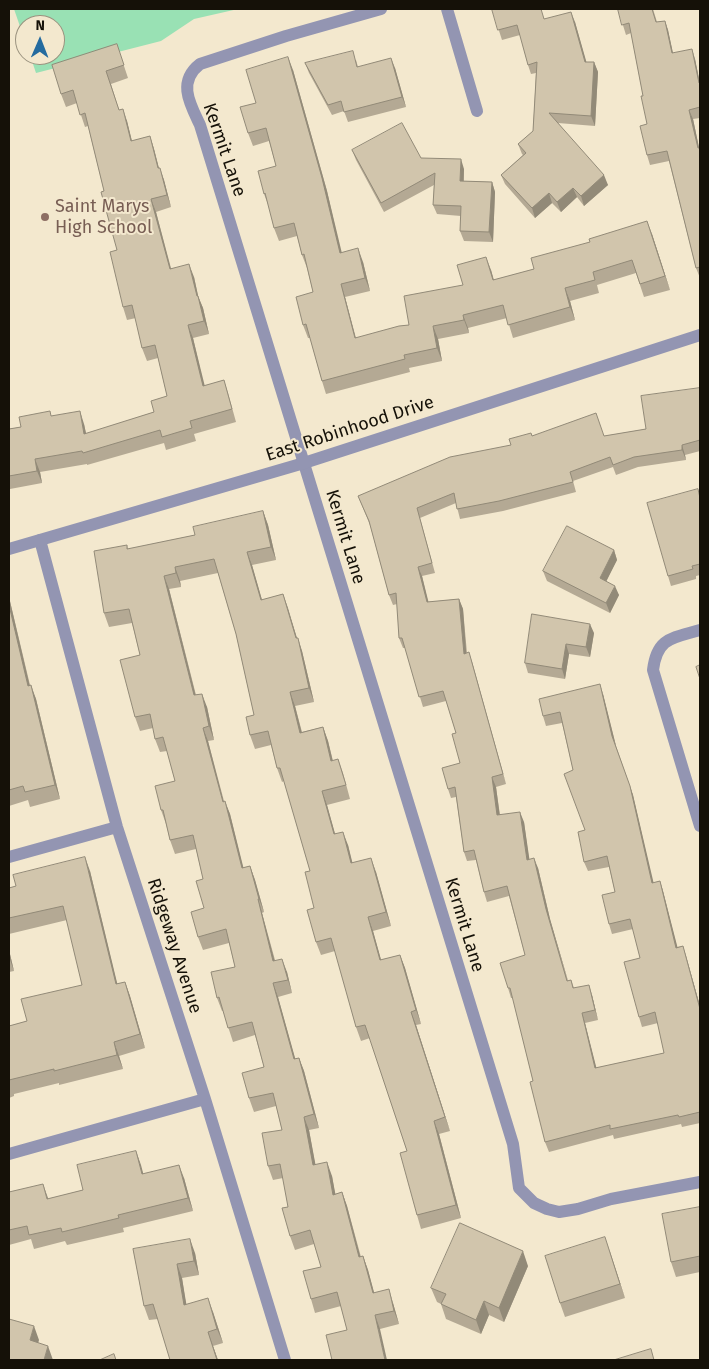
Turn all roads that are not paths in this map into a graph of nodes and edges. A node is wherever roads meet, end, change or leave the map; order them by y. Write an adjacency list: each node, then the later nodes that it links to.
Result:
1 (381, 9): 5 (street, Kermit Lane)
2 (447, 9): 3 (street)
3 (477, 111)
4 (700, 335): 5 (street, East Robinhood Drive)
5 (304, 463): 6 (street, East Robinhood Drive); 14 (street, Kermit Lane)
6 (40, 540): 7 (street, East Robinhood Drive); 10 (street, Ridgeway Avenue)
7 (9, 549)
8 (700, 630): 9 (street)
9 (700, 826)
10 (117, 827): 11 (street); 12 (street, Ridgeway Avenue)
11 (9, 857)
12 (205, 1099): 13 (street); 15 (street, Ridgeway Avenue)
13 (9, 1154)
14 (700, 1182)
15 (285, 1360)

